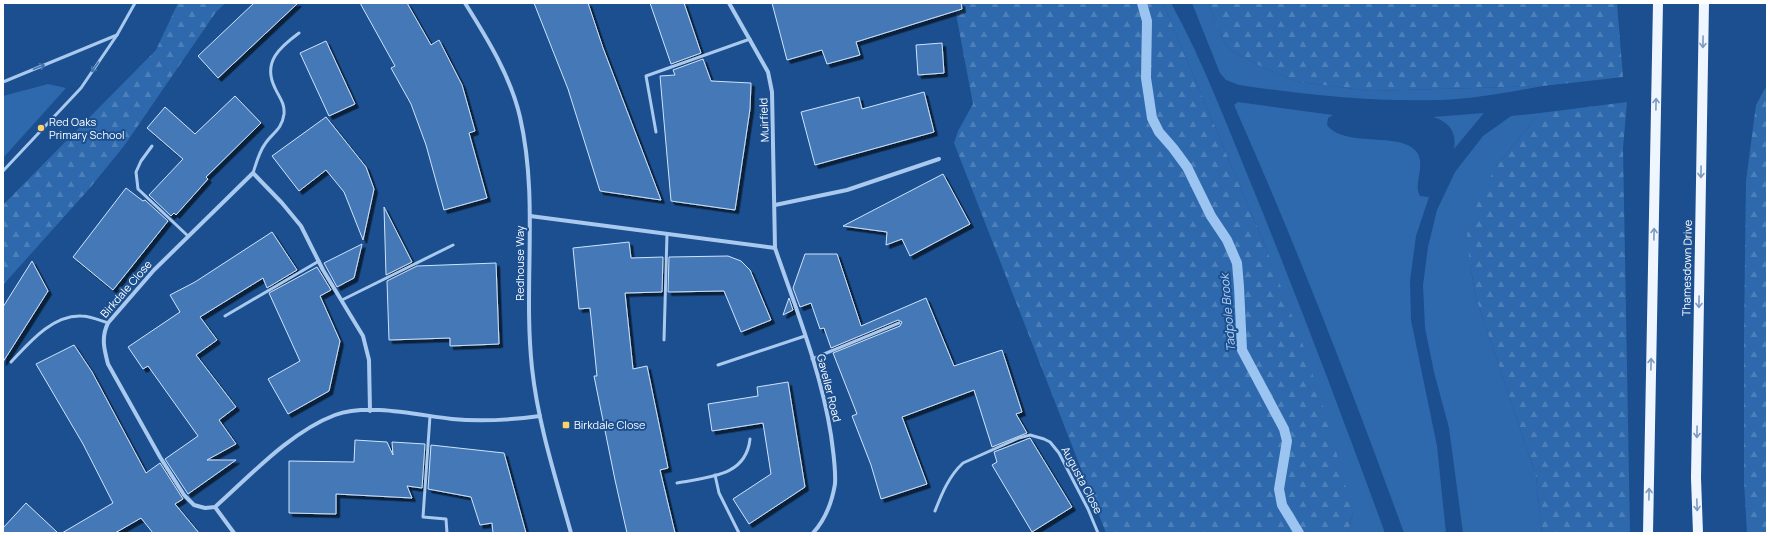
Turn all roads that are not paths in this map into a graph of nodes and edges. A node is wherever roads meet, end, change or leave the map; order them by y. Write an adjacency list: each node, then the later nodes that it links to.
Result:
1 (135, 3): 7 (lane)
2 (465, 3): 16 (street, Redhouse Way)
3 (1658, 3): 45 (main road, one-way to 3)
4 (1704, 3): 46 (main road, Thamesdown Drive, one-way to 46)
5 (731, 4): 8 (street, Muirfield)
6 (299, 33): 14 (lane, Birkdale Close)
7 (118, 35): 9 (lane, one-way to 7); 13 (lane, one-way to 13)
8 (750, 39): 10 (lane); 15 (street, Muirfield)
9 (3, 82)
10 (656, 132)
11 (152, 146): 18 (lane)
12 (939, 160): 15 (street)
13 (3, 171)
14 (253, 173): 18 (street, Birkdale Close); 21 (street)
15 (775, 205): 20 (street, Muirfield)
16 (530, 216): 17 (street); 33 (street, Redhouse Way)
17 (667, 234): 20 (street); 27 (lane)
18 (188, 236): 24 (street, Birkdale Close)
19 (453, 245): 22 (lane)
20 (775, 248): 26 (street, Gaveller Road)
21 (319, 261): 22 (street); 23 (lane)
22 (342, 300): 31 (street)
23 (225, 316)
24 (108, 323): 29 (lane); 37 (street, Birkdale Close)
25 (899, 323): 28 (lane)
26 (805, 336): 28 (street, Gaveller Road); 30 (lane)
27 (664, 340)
28 (812, 359): 43 (street, Gaveller Road)
29 (11, 362)
30 (718, 365)
31 (370, 411): 32 (street); 37 (street)
32 (430, 416): 33 (street); 40 (lane)
33 (540, 416): 41 (street, Redhouse Way)
34 (750, 439): 35 (lane)
35 (714, 475): 36 (lane); 42 (lane)
36 (677, 483)
37 (215, 507): 39 (street)
38 (935, 511): 44 (lane, Augusta Close)
39 (234, 533)
40 (446, 533)
41 (571, 533)
42 (739, 533)
43 (812, 533)
44 (1098, 533)
45 (1648, 533)
46 (1698, 533)

